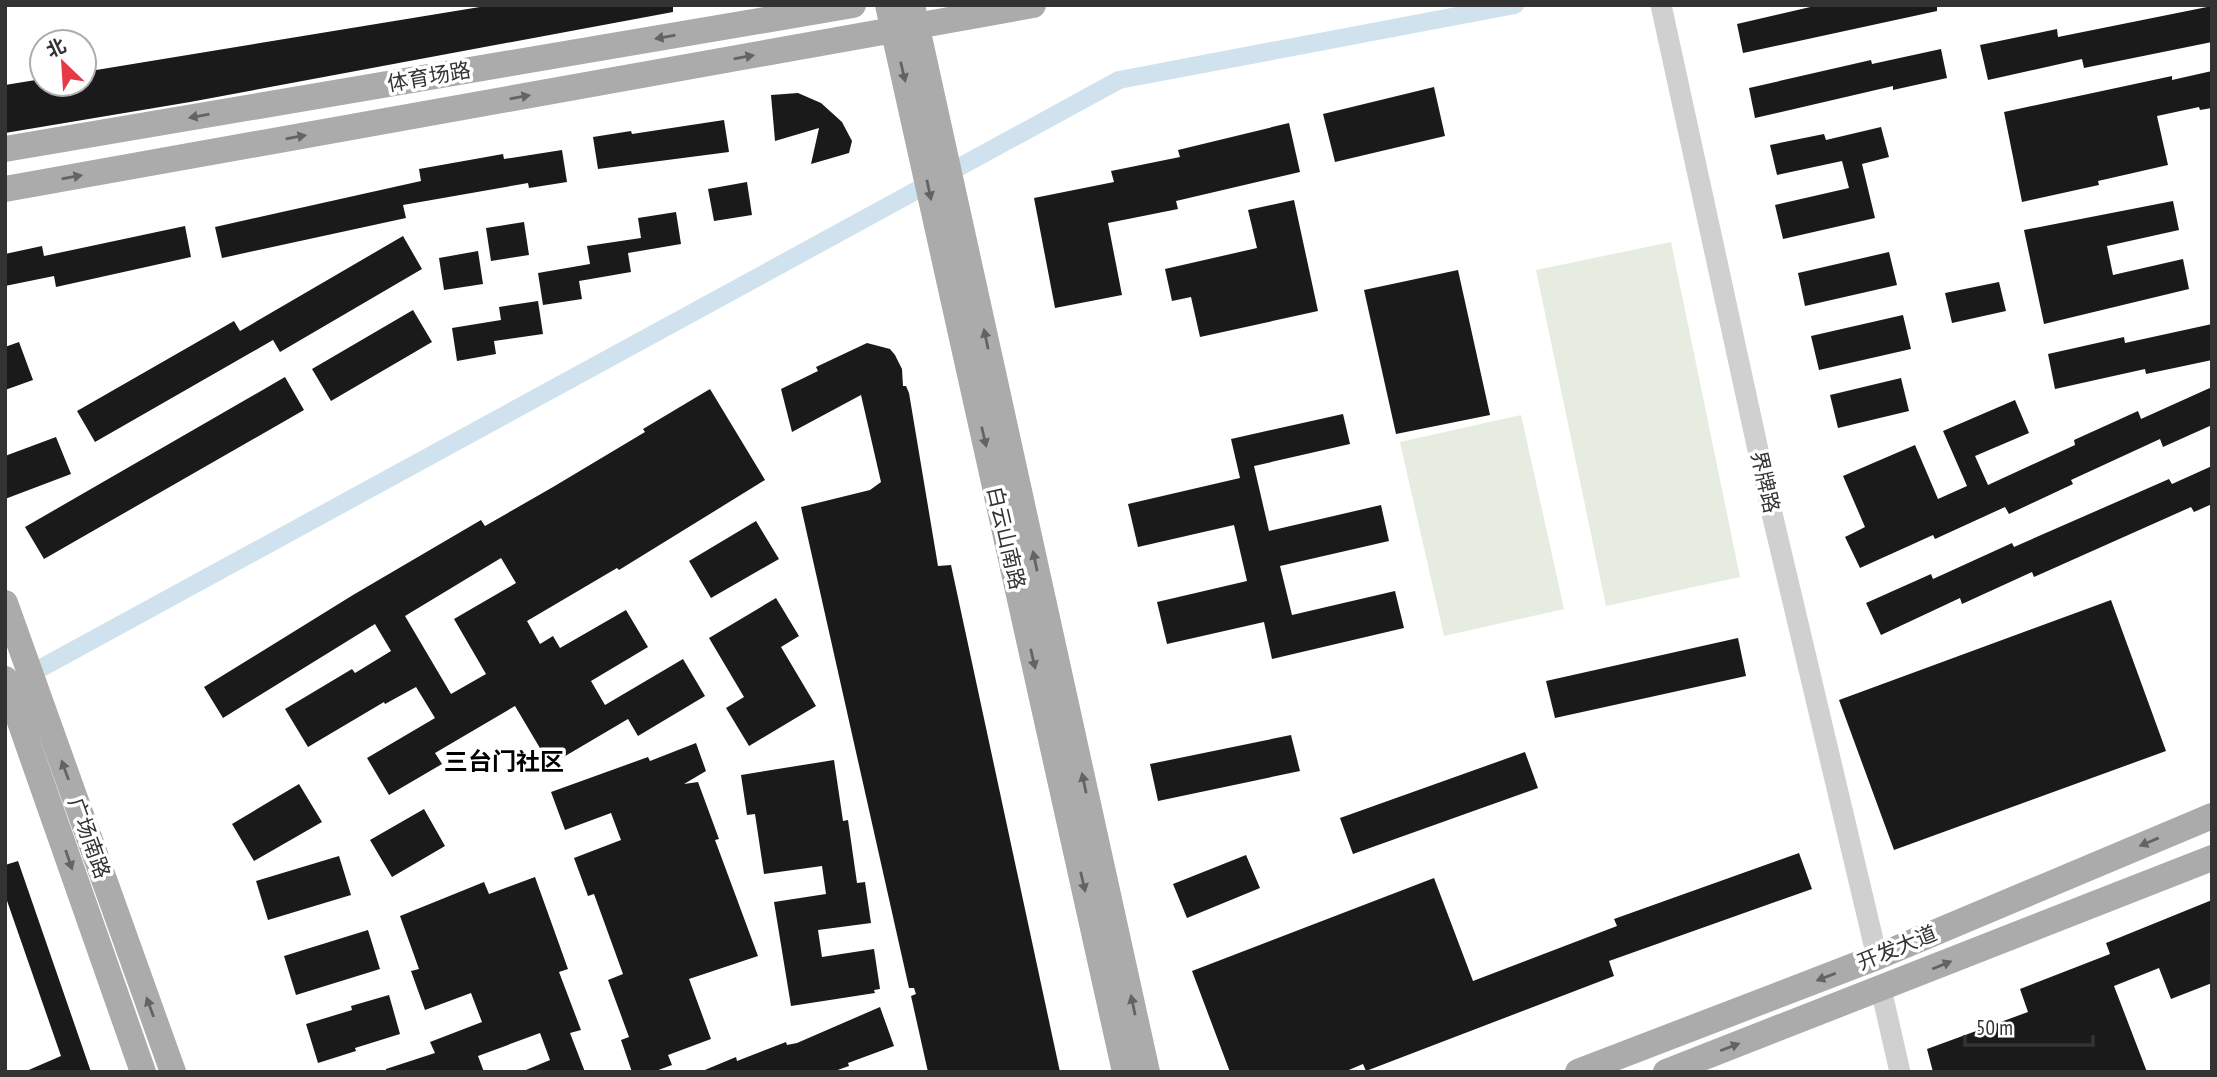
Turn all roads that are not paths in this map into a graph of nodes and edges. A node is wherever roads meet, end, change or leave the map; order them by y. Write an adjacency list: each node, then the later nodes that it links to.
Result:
1 (853, 5): 5 (main road, 体育场路, one-way to 5)
2 (1033, 5): 4 (main road)
3 (1661, 5): 12 (street, 界牌路)
4 (903, 17): 6 (main road, one-way to 4); 7 (main road, 白云山南路)
5 (5, 149)
6 (5, 189)
7 (948, 221): 16 (main road, 白云山南路, one-way to 16); 17 (main road, 白云山南路, one-way to 7)
8 (5, 603): 9 (main road, 广场南路)
9 (16, 673): 14 (main road, 广场南路, one-way to 14); 15 (main road, 广场南路, one-way to 9)
10 (2212, 816): 12 (main road, 开发大道, one-way to 12)
11 (2212, 858): 13 (main road, 开发大道, one-way to 11)
12 (1877, 957): 18 (main road, 开发大道, one-way to 18)
13 (1881, 989): 19 (main road, 开发大道, one-way to 13); 20 (street)
14 (143, 1072)
15 (173, 1072)
16 (1125, 1072)
17 (1147, 1072)
18 (1578, 1072)
19 (1666, 1072)
20 (1900, 1072)

